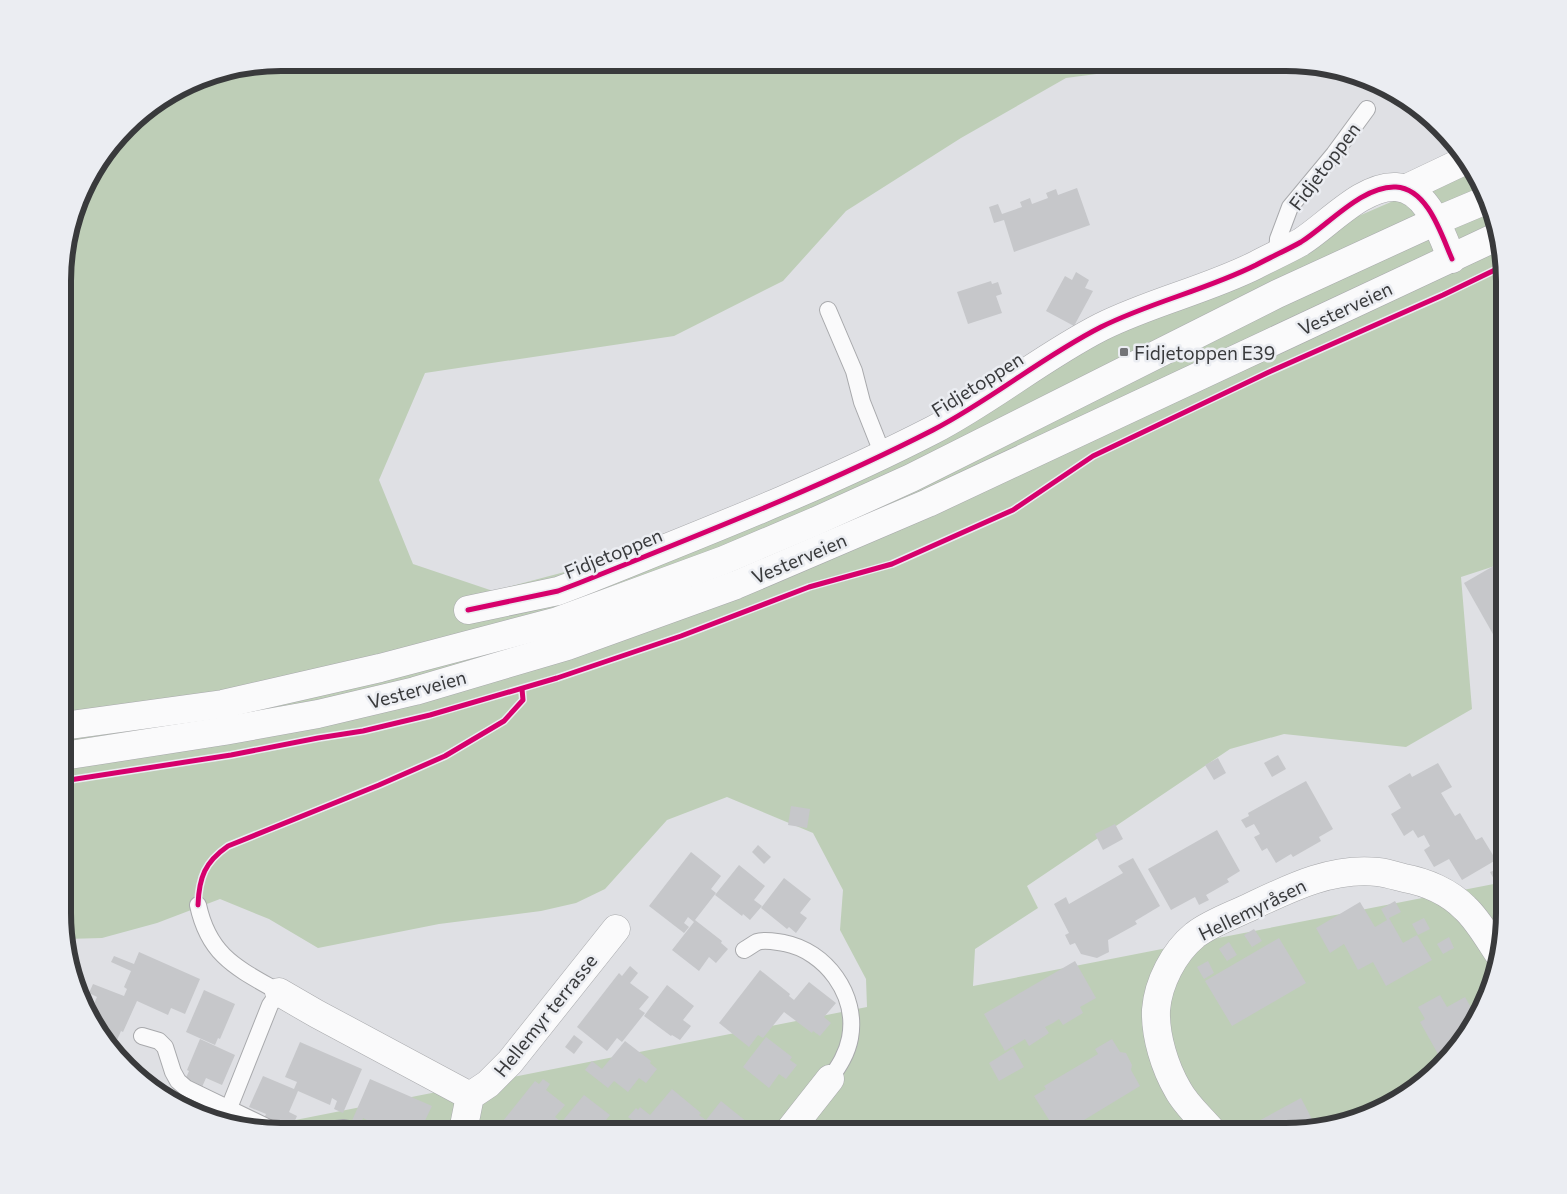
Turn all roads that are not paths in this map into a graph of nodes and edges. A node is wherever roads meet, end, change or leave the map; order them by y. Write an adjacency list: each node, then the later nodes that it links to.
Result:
1 (1367, 109): 7 (lane, Fidjetoppen)
2 (1459, 163): 3 (main road, Fidjetoppen)
3 (1407, 188): 5 (main road); 7 (main road, Fidjetoppen)
4 (1481, 202): 5 (main road, Vesterveien)
5 (1436, 221): 8 (main road); 12 (main road, Vesterveien)
6 (1492, 239): 8 (main road, Vesterveien)
7 (1277, 254): 10 (main road, Fidjetoppen)
8 (1452, 259): 13 (main road, Vesterveien)
9 (828, 310): 10 (lane)
10 (883, 455): 11 (main road, Fidjetoppen)
11 (468, 610)
12 (71, 725)
13 (71, 755)
14 (198, 904): 18 (lane)
15 (616, 928): 21 (main road, Hellemyr terrasse)
16 (1493, 946): 26 (main road, Hellemyråsen)
17 (744, 950): 20 (lane)
18 (280, 992): 21 (main road); 22 (lane)
19 (142, 1036): 22 (lane)
20 (830, 1079): 25 (main road)
21 (470, 1096): 24 (main road)
22 (229, 1108): 23 (lane)
23 (251, 1121)
24 (465, 1123)
25 (795, 1123)
26 (1205, 1123)

